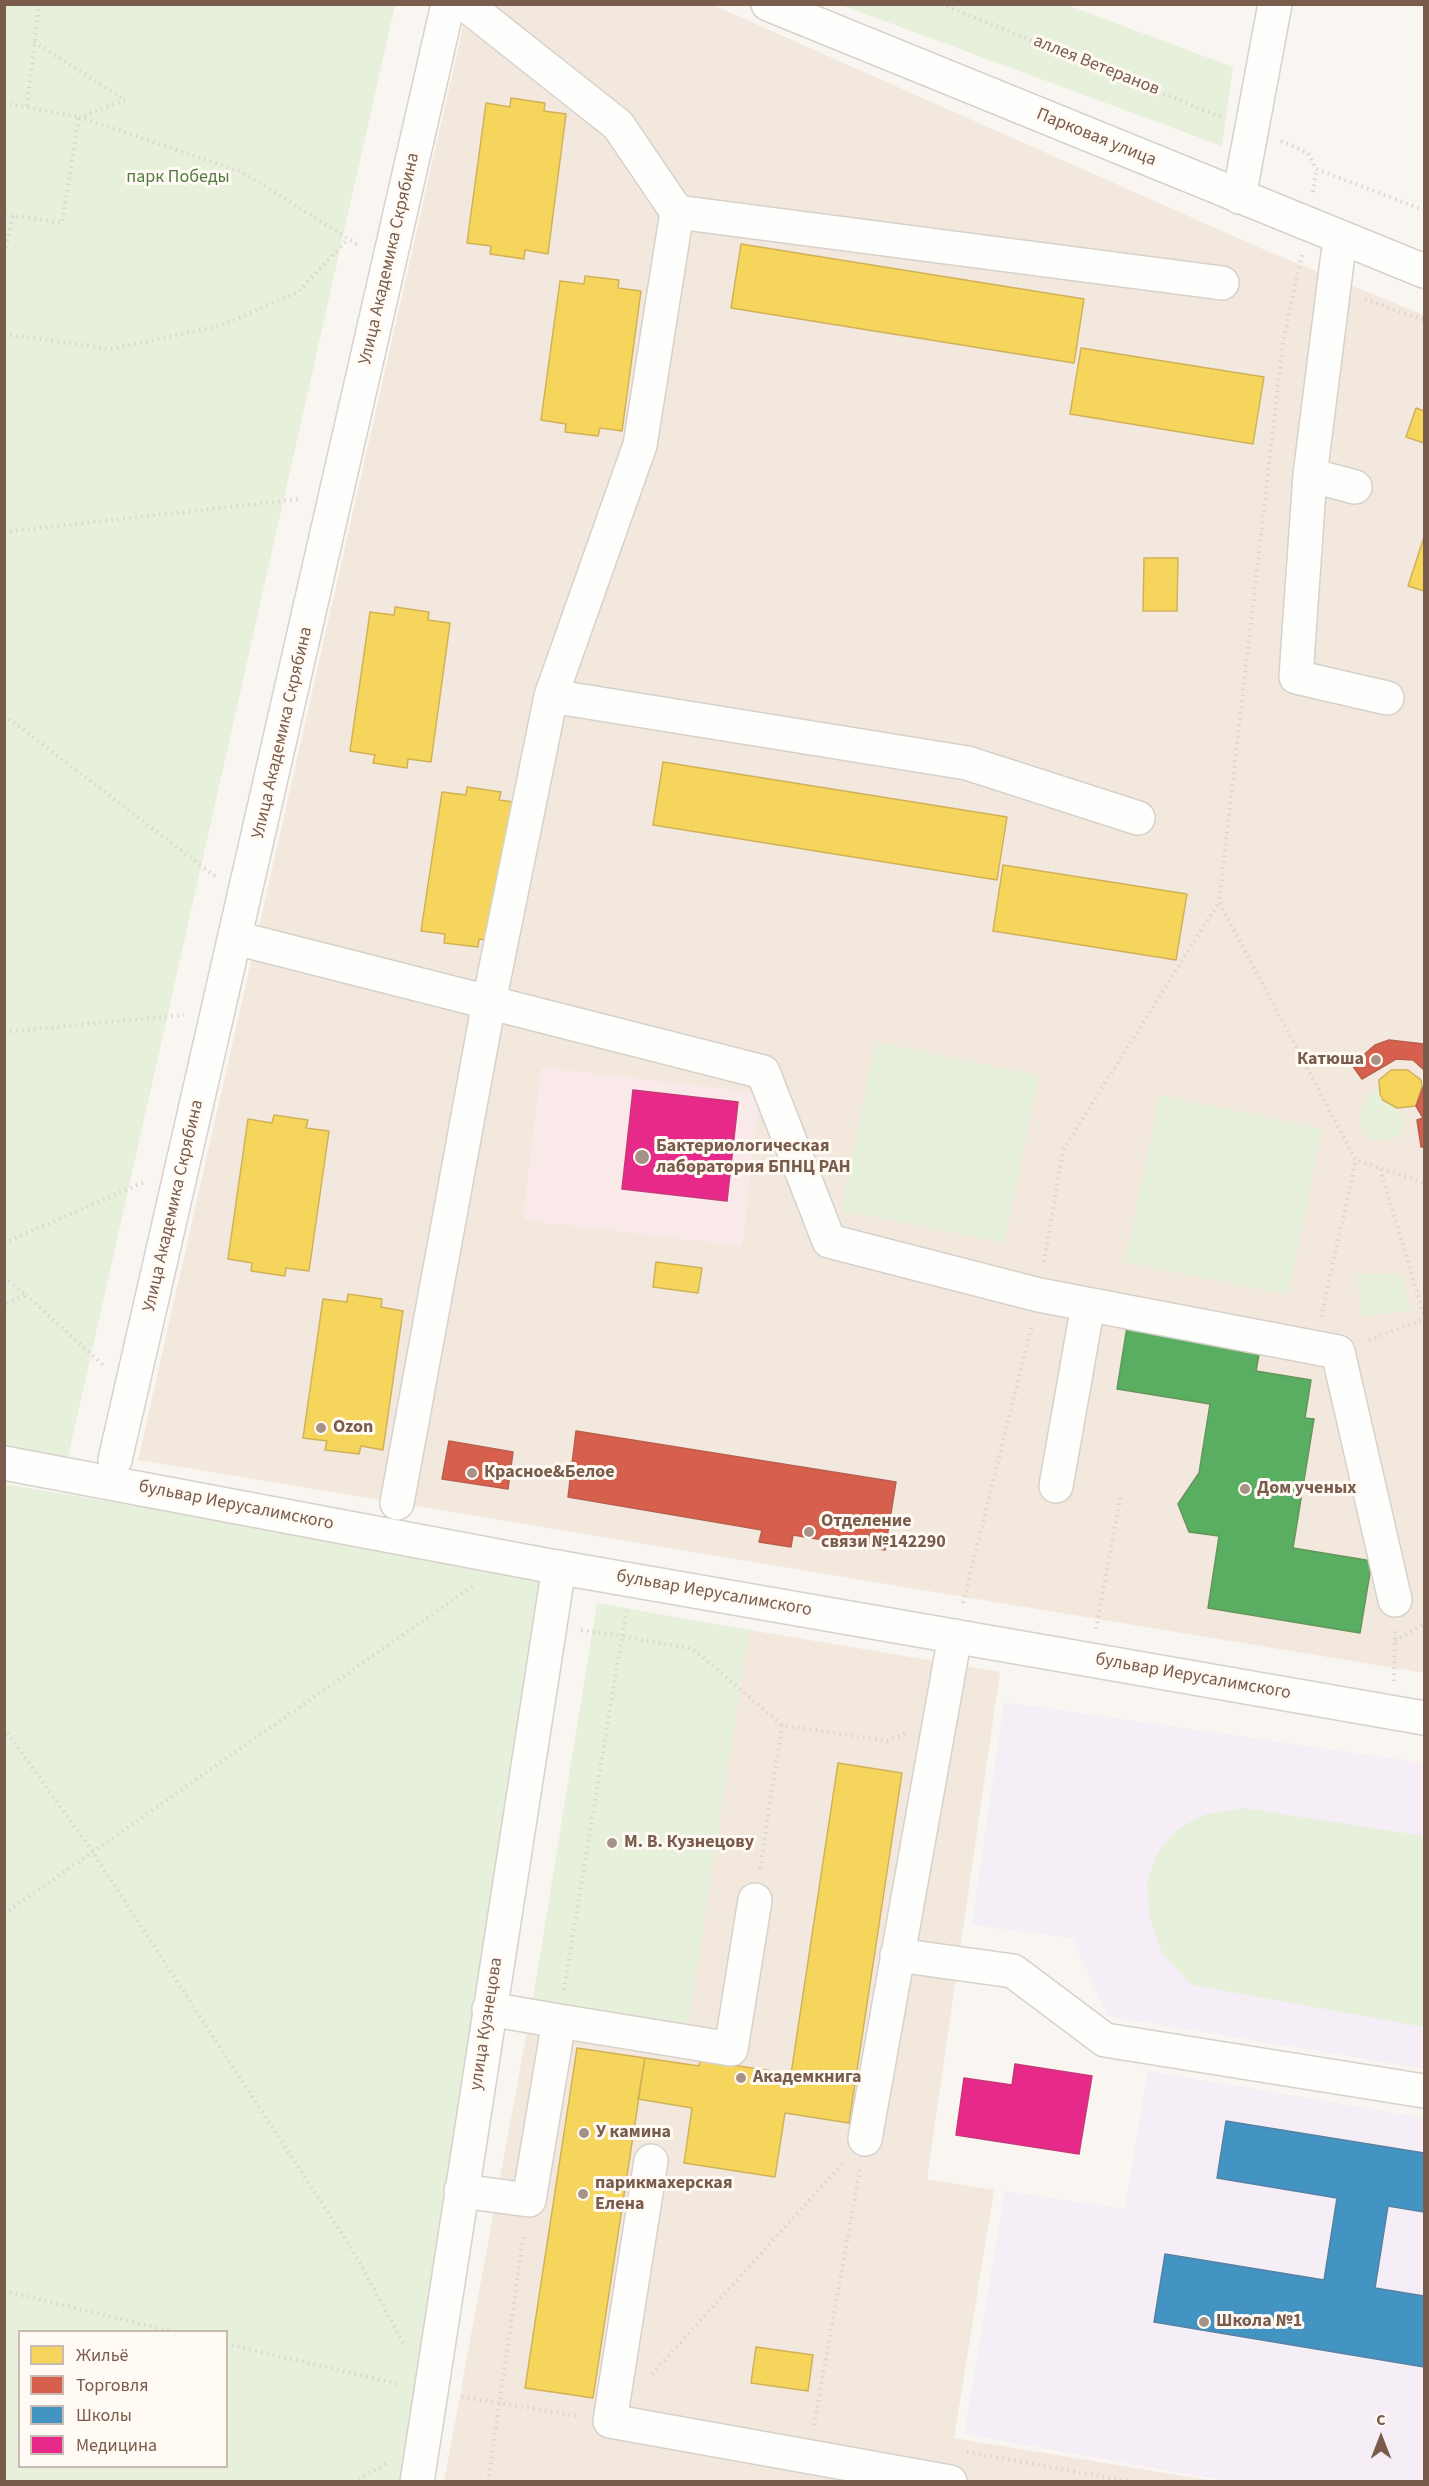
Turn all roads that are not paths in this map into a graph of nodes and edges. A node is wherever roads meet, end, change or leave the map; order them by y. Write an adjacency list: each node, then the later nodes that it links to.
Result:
1 (448, 4): 15 (street, Улица Академика Скрябина)
2 (465, 4): 6 (street)
3 (768, 4): 5 (street, Парковая улица)
4 (1275, 4): 5 (street)
5 (1239, 197): 7 (street, Парковая улица)
6 (677, 212): 9 (street); 12 (street)
7 (1340, 238): 8 (street, Парковая улица); 10 (street)
8 (1425, 271)
9 (1222, 284)
10 (1310, 475): 11 (street); 13 (street)
11 (1355, 487)
12 (551, 696): 14 (street); 16 (street)
13 (1387, 698)
14 (1138, 818)
15 (236, 938): 16 (street); 18 (street, Улица Академика Скрябина)
16 (489, 1002): 17 (street); 21 (street)
17 (1088, 1305): 20 (street); 23 (street)
18 (115, 1460)
19 (4, 1463): 22 (street, бульвар Иерусалимского)
20 (1056, 1486)
21 (397, 1503)
22 (559, 1567): 24 (street, бульвар Иерусалимского); 28 (street, улица Кузнецова)
23 (1395, 1600)
24 (955, 1636): 25 (street, бульвар Иерусалимского); 27 (street)
25 (1425, 1718)
26 (755, 1900): 29 (street)
27 (897, 1955): 30 (street); 31 (street)
28 (489, 2009): 29 (street); 33 (street, улица Кузнецова)
29 (559, 2021): 33 (street)
30 (1425, 2091)
31 (865, 2139)
32 (651, 2161): 35 (street)
33 (461, 2191): 34 (street, улица Кузнецова)
34 (417, 2481)
35 (950, 2481)

